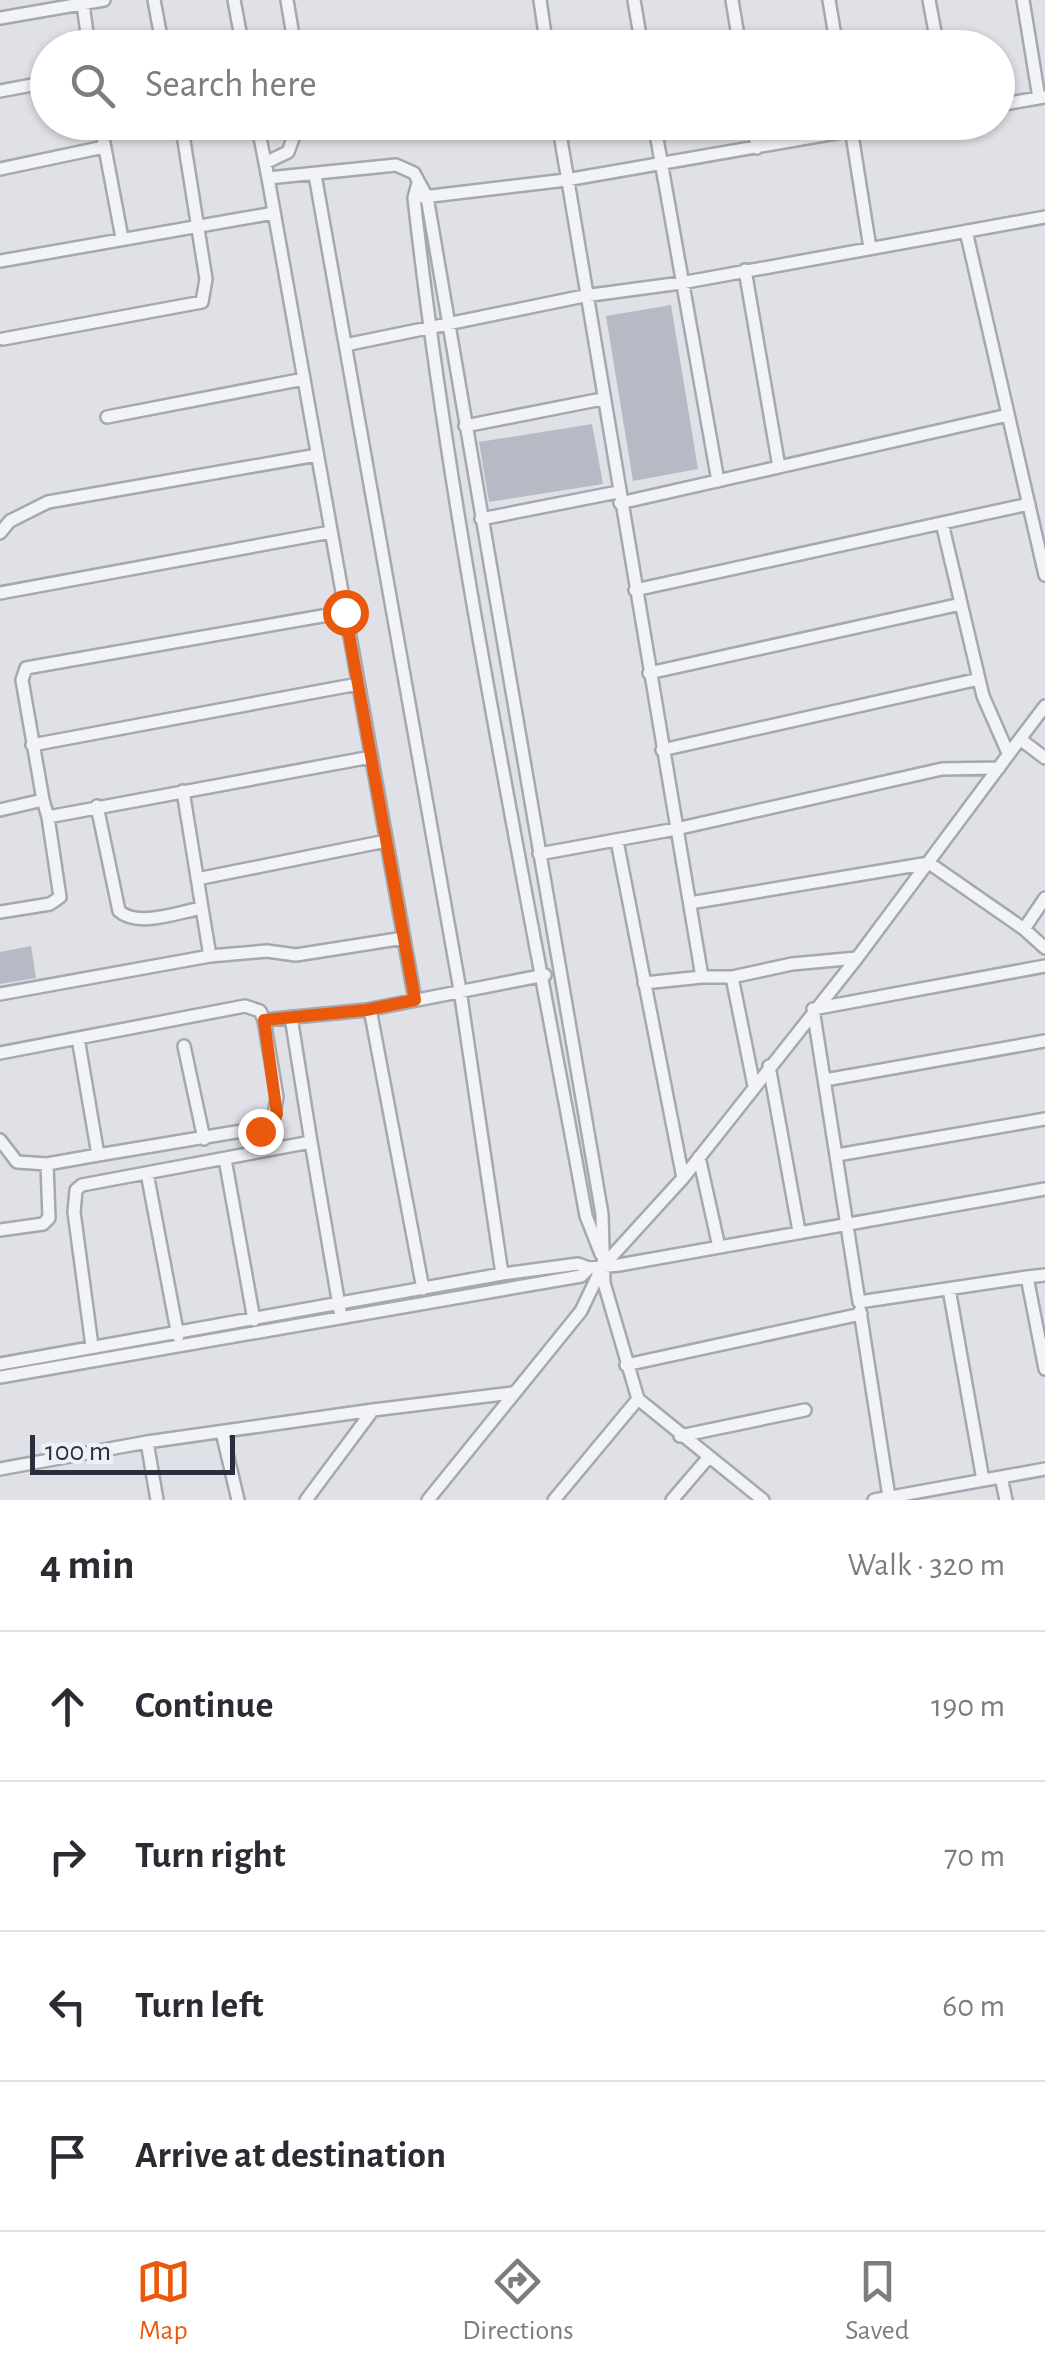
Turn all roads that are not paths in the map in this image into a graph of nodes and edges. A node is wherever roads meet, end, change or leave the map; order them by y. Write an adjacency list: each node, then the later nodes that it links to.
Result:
1 (104, 0): 11 (street)
2 (154, 0): 14 (street)
3 (234, 0): 15 (street)
4 (287, 0): 16 (street)
5 (540, 0): 17 (street)
6 (634, 0): 18 (street)
7 (732, 0): 19 (street)
8 (829, 0): 20 (street)
9 (929, 0): 21 (street)
10 (1023, 0): 24 (street)
11 (82, 4): 12 (street); 13 (street)
12 (0, 18)
13 (86, 30)
14 (160, 30)
15 (240, 30)
16 (293, 30)
17 (544, 30)
18 (639, 30)
19 (737, 30)
20 (834, 30)
21 (935, 30)
22 (30, 85): 23 (street)
23 (0, 91)
24 (1042, 98): 25 (street)
25 (1015, 102)
26 (103, 140): 35 (street)
27 (184, 140): 46 (street)
28 (261, 140): 37 (street)
29 (292, 140): 37 (street)
30 (560, 140): 42 (street)
31 (657, 140): 38 (street)
32 (756, 140): 36 (street)
33 (793, 140): 36 (street)
34 (853, 140): 49 (street)
35 (104, 146): 39 (street); 48 (street)
36 (757, 148): 38 (street)
37 (265, 162): 41 (street)
38 (661, 165): 42 (street); 52 (street)
39 (0, 169)
40 (315, 175): 41 (street); 43 (street); 57 (street)
41 (268, 178): 44 (street)
42 (566, 180): 43 (street); 53 (street)
43 (420, 197): 54 (street); 55 (street)
44 (274, 214): 46 (street); 58 (street)
45 (1045, 217): 47 (street)
46 (199, 226): 48 (street); 56 (street)
47 (966, 231): 49 (street); 60 (street)
48 (122, 238): 50 (street)
49 (870, 248): 51 (street)
50 (0, 261)
51 (745, 270): 52 (street); 64 (street)
52 (681, 283): 53 (street); 65 (street)
53 (584, 296): 54 (street); 59 (street)
54 (446, 323): 55 (street); 62 (street)
55 (428, 326): 57 (street); 110 (street)
56 (3, 339)
57 (345, 345): 114 (street)
58 (304, 379): 61 (street); 63 (street)
59 (602, 399): 62 (street); 66 (street)
60 (1008, 415): 64 (street); 67 (street)
61 (107, 417)
62 (465, 426): 68 (street)
63 (317, 455): 70 (street); 71 (street)
64 (779, 467): 65 (street)
65 (718, 481): 66 (street)
66 (619, 498): 68 (street); 73 (street)
67 (1028, 504): 69 (street); 72 (street)
68 (481, 519): 96 (street)
69 (942, 523): 73 (street); 75 (street)
70 (331, 532): 74 (street); 76 (street)
71 (0, 533)
72 (1045, 575)
73 (635, 590): 77 (street)
74 (0, 593)
75 (961, 604): 77 (street); 78 (street)
76 (345, 612): 79 (street); 82 (street)
77 (649, 673): 83 (street)
78 (979, 679): 83 (street); 84 (street)
79 (358, 684): 82 (street); 85 (street)
80 (1045, 706): 81 (street)
81 (1020, 740): 84 (street); 86 (street)
82 (32, 745): 89 (street)
83 (662, 750): 93 (street)
84 (1008, 753): 87 (street)
85 (371, 757): 88 (street); 94 (street)
86 (1045, 758)
87 (999, 768): 93 (street); 97 (street)
88 (183, 791): 90 (street); 98 (street)
89 (43, 800): 91 (street); 92 (street)
90 (97, 806): 92 (street); 101 (street)
91 (0, 810)
92 (48, 817): 102 (street)
93 (676, 830): 95 (street); 100 (street)
94 (386, 841): 98 (street); 104 (street)
95 (617, 841): 96 (street); 113 (street)
96 (539, 854): 109 (street)
97 (930, 863): 100 (street); 103 (street); 107 (street)
98 (197, 879): 101 (street)
99 (1045, 898): 103 (street)
100 (690, 903): 111 (street)
101 (202, 908): 106 (street)
102 (0, 912)
103 (1024, 929): 105 (street)
104 (404, 938): 106 (street); 116 (street)
105 (1045, 948)
106 (210, 956): 115 (street)
107 (857, 958): 112 (street); 117 (street)
108 (1045, 966): 117 (street)
109 (560, 972): 110 (street); 144 (street)
110 (542, 975): 114 (street); 144 (street)
111 (702, 977): 112 (street); 113 (street)
112 (732, 977): 127 (street)
113 (644, 983): 138 (street)
114 (460, 990): 116 (street); 145 (street)
115 (0, 994)
116 (415, 1000): 118 (street)
117 (813, 1008): 125 (street); 126 (street)
118 (370, 1009): 119 (street); 148 (street)
119 (291, 1017): 120 (street); 131 (street)
120 (264, 1020): 121 (street); 129 (street)
121 (78, 1038): 124 (street); 132 (street)
122 (1045, 1041): 126 (street)
123 (184, 1046): 129 (street)
124 (0, 1053)
125 (769, 1066): 127 (street); 142 (street)
126 (825, 1080): 133 (street)
127 (754, 1086): 134 (street)
128 (1045, 1119): 133 (street)
129 (204, 1139): 132 (street)
130 (0, 1140): 136 (street)
131 (311, 1142): 135 (street); 151 (street)
132 (98, 1155): 136 (street)
133 (837, 1155): 140 (street)
134 (699, 1157): 138 (street); 143 (street)
135 (225, 1159): 137 (street); 152 (street)
136 (48, 1164): 141 (street)
137 (147, 1173): 153 (street); 154 (street)
138 (683, 1178): 144 (street)
139 (1045, 1189): 140 (street)
140 (849, 1222): 142 (street); 150 (street)
141 (0, 1230)
142 (800, 1231): 143 (street)
143 (718, 1246): 144 (street)
144 (597, 1263): 145 (street); 151 (street); 156 (street); 159 (street)
145 (502, 1274): 148 (street)
146 (1045, 1275): 147 (street)
147 (1028, 1277): 149 (street); 157 (street)
148 (423, 1289): 151 (street)
149 (948, 1289): 150 (street); 170 (street)
150 (860, 1308): 156 (street); 171 (street)
151 (340, 1311): 152 (street); 153 (street)
152 (254, 1320): 153 (street)
153 (178, 1338): 154 (street); 158 (street)
154 (92, 1346): 155 (street)
155 (0, 1364)
156 (626, 1365): 160 (street)
157 (1045, 1369)
158 (0, 1376)
159 (512, 1392): 161 (street); 175 (street)
160 (638, 1399): 164 (street); 176 (street)
161 (373, 1410): 163 (street); 174 (street)
162 (805, 1410): 164 (street)
163 (222, 1432): 165 (street); 173 (street)
164 (680, 1436): 166 (street)
165 (146, 1442): 168 (street); 172 (street)
166 (708, 1458): 177 (street); 178 (street)
167 (1045, 1469): 169 (street)
168 (0, 1470)
169 (1002, 1477): 170 (street); 180 (street)
170 (982, 1480): 171 (street)
171 (889, 1497): 179 (street)
172 (157, 1500)
173 (238, 1500)
174 (306, 1500)
175 (428, 1500)
176 (554, 1500)
177 (672, 1500)
178 (762, 1500)
179 (874, 1500)
180 (1006, 1500)

